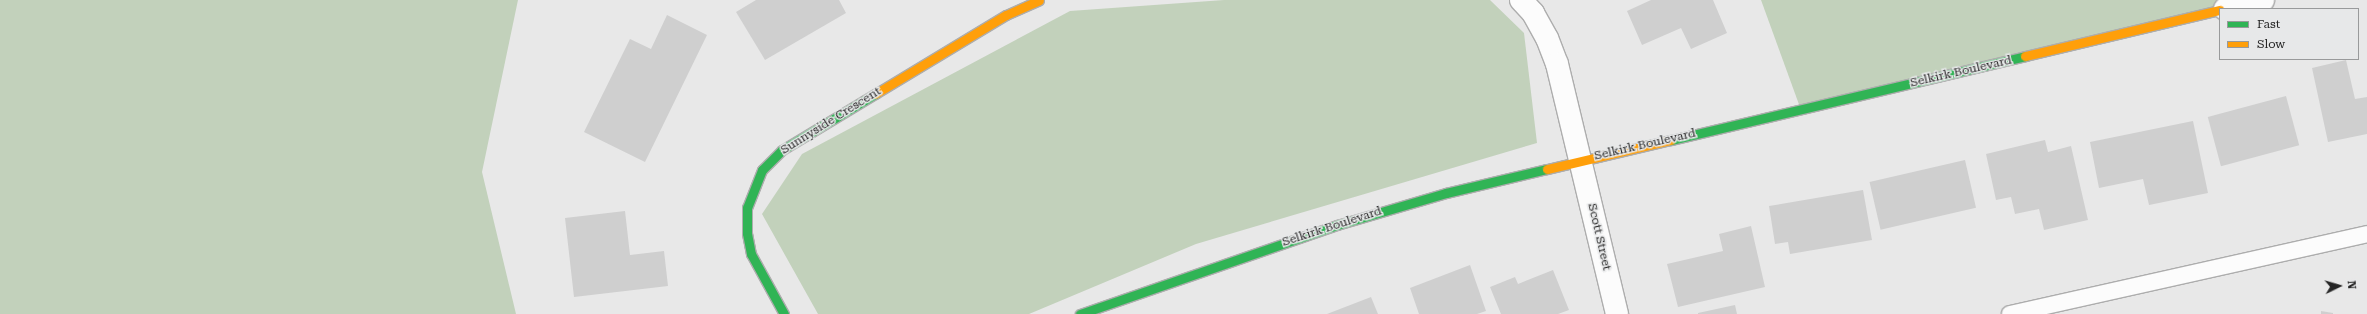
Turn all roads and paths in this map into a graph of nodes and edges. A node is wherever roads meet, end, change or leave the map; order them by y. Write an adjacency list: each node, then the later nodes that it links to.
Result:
1 (1039, 0): 8 (street, Sunnyside Crescent)
2 (1521, 0): 6 (street)
3 (2263, 0): 4 (street)
4 (2229, 8)
5 (2219, 10): 6 (street, Selkirk Boulevard)
6 (1581, 160): 9 (street, Selkirk Boulevard); 10 (street, Scott Street)
7 (2367, 234): 11 (lane)
8 (784, 314)
9 (1080, 314)
10 (1617, 314)
11 (2010, 314)

